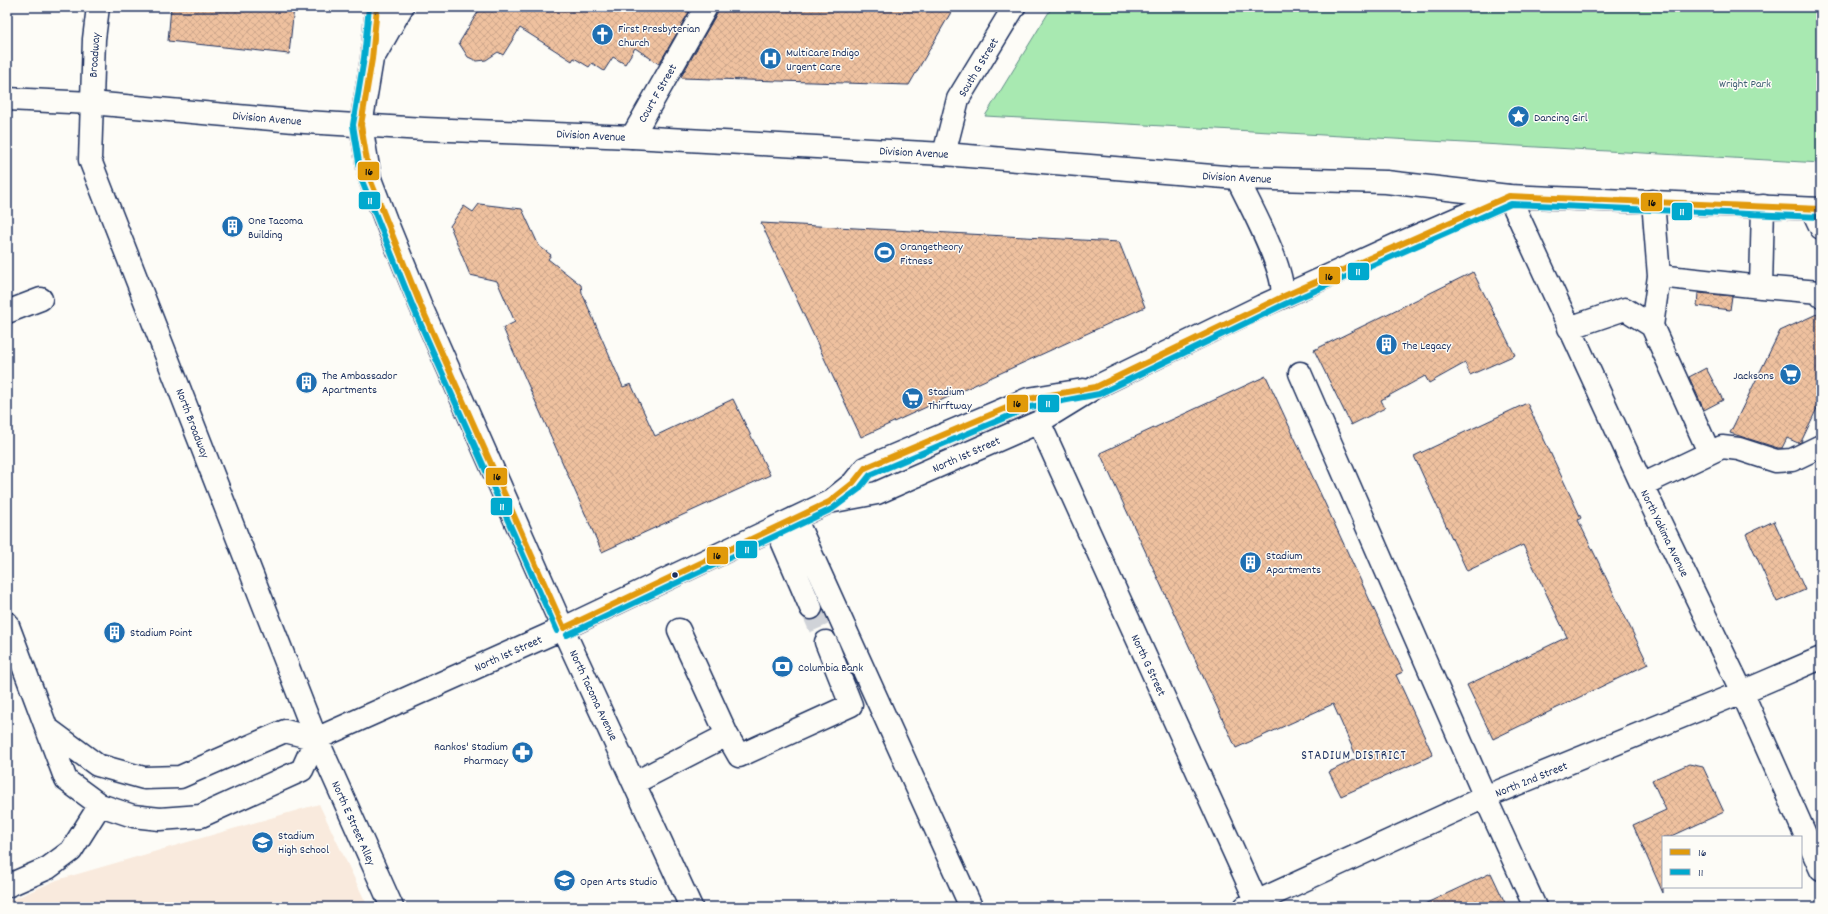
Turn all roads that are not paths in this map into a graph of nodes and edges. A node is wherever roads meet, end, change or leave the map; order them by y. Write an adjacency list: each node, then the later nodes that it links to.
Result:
1 (98, 7): 8 (street, Broadway)
2 (378, 7): 6 (street, North Tacoma Avenue)
3 (402, 7): 6 (street)
4 (706, 7): 10 (street, Court F Street)
5 (1014, 7): 11 (street, South G Street)
6 (372, 59): 9 (street, North Tacoma Avenue)
7 (7, 100): 8 (street, Division Avenue)
8 (91, 103): 9 (street, Division Avenue); 43 (street, North Broadway)
9 (361, 125): 10 (street, Division Avenue); 36 (street, North Tacoma Avenue)
10 (632, 137): 11 (street, Division Avenue)
11 (944, 154): 12 (street, Division Avenue)
12 (1237, 178): 13 (street, Division Avenue); 21 (street)
13 (1509, 196): 14 (street, Division Avenue); 21 (street, North 1st Street); 25 (street, North Yakima Avenue)
14 (1653, 201): 15 (street, Division Avenue); 18 (street)
15 (1763, 206): 16 (street, Division Avenue); 19 (street)
16 (1816, 209): 17 (street)
17 (1821, 228)
18 (1659, 276): 19 (street); 24 (street)
19 (1761, 287): 20 (street)
20 (1820, 294)
21 (1282, 297): 27 (street, North 1st Street)
22 (41, 299): 23 (street)
23 (7, 312)
24 (1652, 326): 25 (street); 30 (street)
25 (1569, 328): 31 (street, North Yakima Avenue)
26 (1300, 373): 45 (street)
27 (1096, 387): 28 (street, North 1st Street); 32 (street, North 1st Street)
28 (1039, 422): 32 (street, North 1st Street); 49 (street, North G Street)
29 (1821, 446): 30 (street)
30 (1709, 452): 31 (street)
31 (1642, 484): 40 (street, North Yakima Avenue)
32 (829, 502): 33 (street, North 1st Street)
33 (785, 522): 34 (street); 36 (street, North 1st Street); 52 (street)
34 (811, 608)
35 (7, 623): 41 (street)
36 (564, 628): 43 (street, North 1st Street); 44 (street, North Tacoma Avenue)
37 (678, 630): 42 (street)
38 (826, 642): 42 (street)
39 (1821, 658): 40 (street, North 2nd Street)
40 (1742, 692): 45 (street, North 2nd Street); 47 (street, North Yakima Avenue)
41 (46, 728): 43 (street); 46 (street)
42 (727, 735): 44 (street)
43 (316, 739): 46 (street); 50 (street, North E Street Alley)
44 (634, 783): 51 (street, North Tacoma Avenue)
45 (1485, 798): 49 (street, North 2nd Street); 53 (street)
46 (100, 805): 48 (street)
47 (1821, 870)
48 (7, 886)
49 (1254, 905)
50 (392, 907)
51 (691, 907)
52 (972, 907)
53 (1535, 907)

